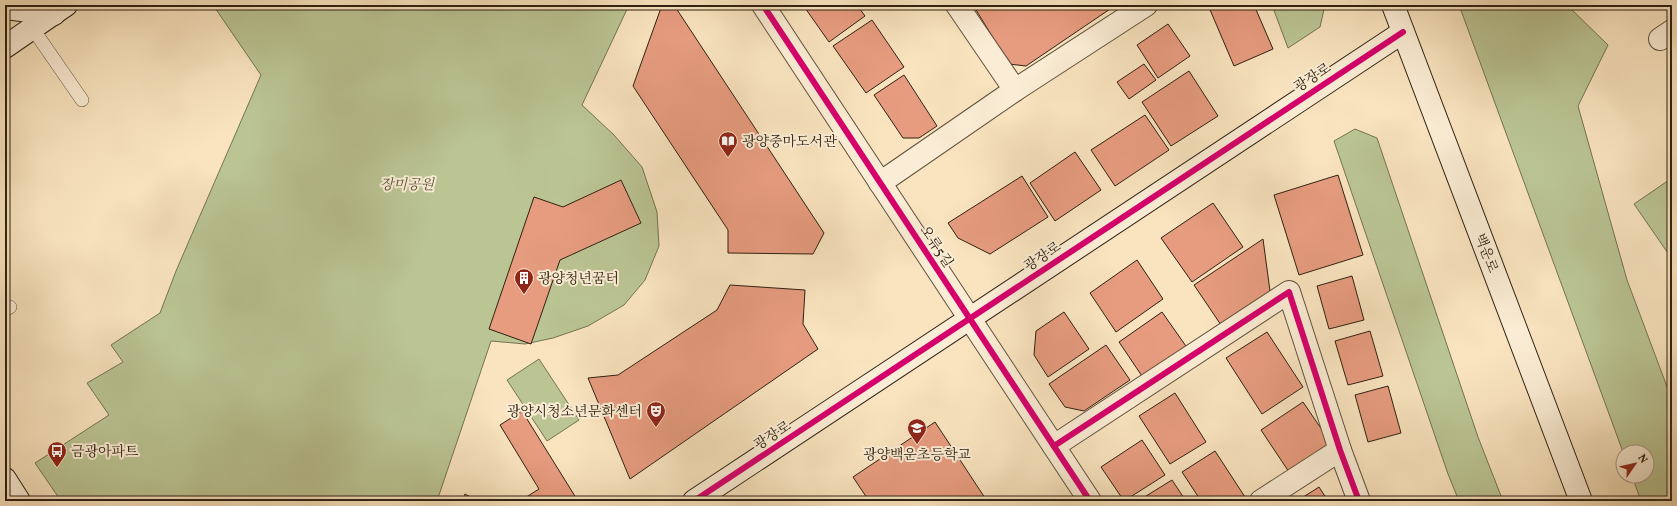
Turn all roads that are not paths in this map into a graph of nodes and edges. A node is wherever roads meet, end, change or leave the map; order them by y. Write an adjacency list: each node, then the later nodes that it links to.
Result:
1 (762, 5): 12 (street, 오류5길)
2 (957, 5): 10 (street)
3 (1146, 5): 10 (street)
4 (1393, 5): 8 (street, 백운로)
5 (5, 8): 6 (street)
6 (60, 9): 7 (street)
7 (33, 29): 9 (street); 11 (lane)
8 (1403, 32): 13 (street, 광장로); 22 (street, 백운로)
9 (5, 47)
10 (1015, 90): 12 (street)
11 (82, 100)
12 (880, 183): 13 (street, 오류5길)
13 (970, 318): 14 (street, 오류5길); 18 (street, 광장로)
14 (1054, 446): 15 (street); 19 (street, 오류5길)
15 (1340, 450): 20 (street); 21 (street)
16 (5, 479): 17 (street)
17 (19, 501)
18 (694, 501)
19 (1090, 501)
20 (1261, 501)
21 (1359, 501)
22 (1581, 501)

